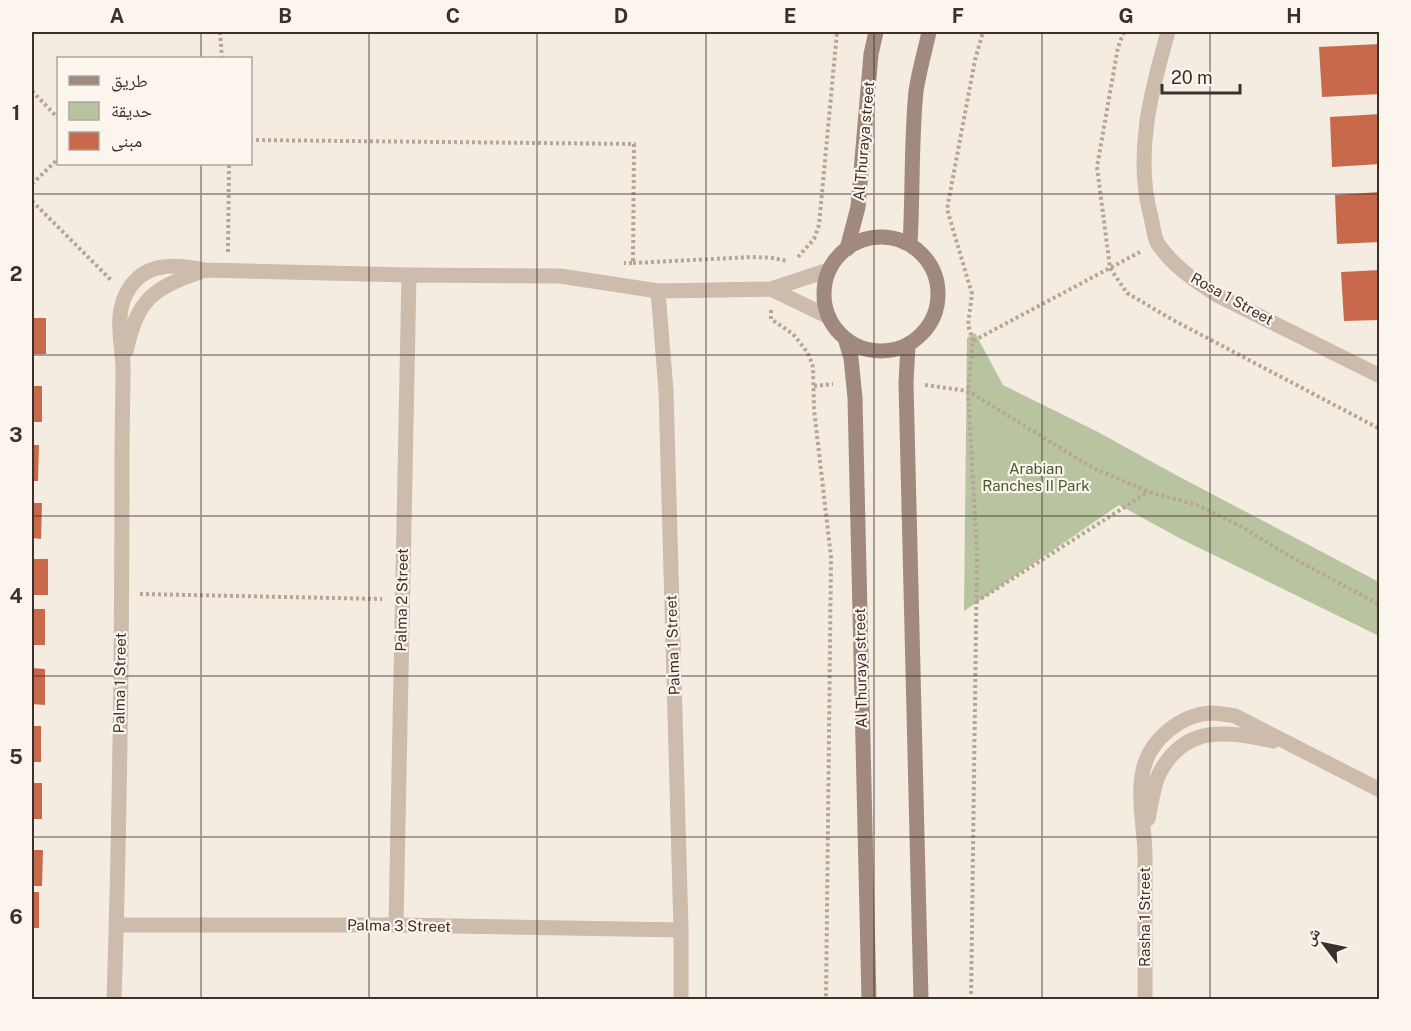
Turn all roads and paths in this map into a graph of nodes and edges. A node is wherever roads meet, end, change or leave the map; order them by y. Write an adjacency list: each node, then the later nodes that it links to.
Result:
1 (220, 32): 7 (path)
2 (837, 32): 18 (path)
3 (876, 32): 17 (street, Al Thuraya street)
4 (929, 32): 16 (street)
5 (983, 32): 30 (path)
6 (1168, 32): 15 (street, Rosa 1 Street)
7 (222, 57)
8 (32, 91): 9 (path)
9 (57, 117)
10 (252, 140): 20 (path)
11 (57, 160): 13 (path)
12 (229, 165): 23 (path)
13 (32, 184)
14 (32, 201): 27 (path)
15 (1157, 242): 30 (path); 33 (street, Rosa 1 Street)
16 (910, 244): 17 (street); 31 (street)
17 (847, 249): 22 (street)
18 (792, 262): 20 (path); 25 (path)
19 (622, 263): 20 (path)
20 (633, 263)
21 (204, 270): 23 (street, Palma 1 Street); 27 (street, Palma 1 Street); 32 (street, Palma 1 Street)
22 (829, 270): 25 (street); 28 (street)
23 (227, 271): 24 (street, Palma 1 Street)
24 (409, 275): 26 (street, Palma 1 Street); 40 (street, Palma 2 Street)
25 (771, 289): 26 (street, Palma 1 Street); 28 (street); 36 (path)
26 (658, 291): 48 (street, Palma 1 Street)
27 (126, 294): 32 (street, Palma 1 Street)
28 (829, 317): 29 (street)
29 (845, 338): 31 (street); 34 (street, Al Thuraya street)
30 (973, 341): 37 (path)
31 (908, 344): 35 (street)
32 (123, 366): 39 (street, Palma 1 Street)
33 (1380, 376)
34 (853, 382): 36 (path); 52 (street, Al Thuraya street)
35 (906, 383): 37 (path); 53 (street)
36 (814, 386): 51 (path)
37 (968, 391): 38 (path); 41 (path)
38 (1149, 492): 41 (path); 42 (path)
39 (122, 594): 40 (path); 46 (street, Palma 1 Street)
40 (402, 599): 47 (street, Palma 2 Street)
41 (976, 602): 54 (path)
42 (1380, 605)
43 (1285, 743): 44 (street, Rasha 1 Street); 45 (street, Rasha 1 Street); 45 (street, Rasha 1 Street)
44 (1380, 790)
45 (1145, 834): 55 (street, Rasha 1 Street)
46 (117, 925): 47 (street, Palma 3 Street); 49 (street, Palma 1 Street)
47 (396, 925): 48 (street, Palma 3 Street)
48 (681, 930): 50 (street, Palma 1 Street)
49 (114, 999)
50 (681, 999)
51 (826, 999)
52 (869, 999)
53 (921, 999)
54 (971, 999)
55 (1145, 999)

